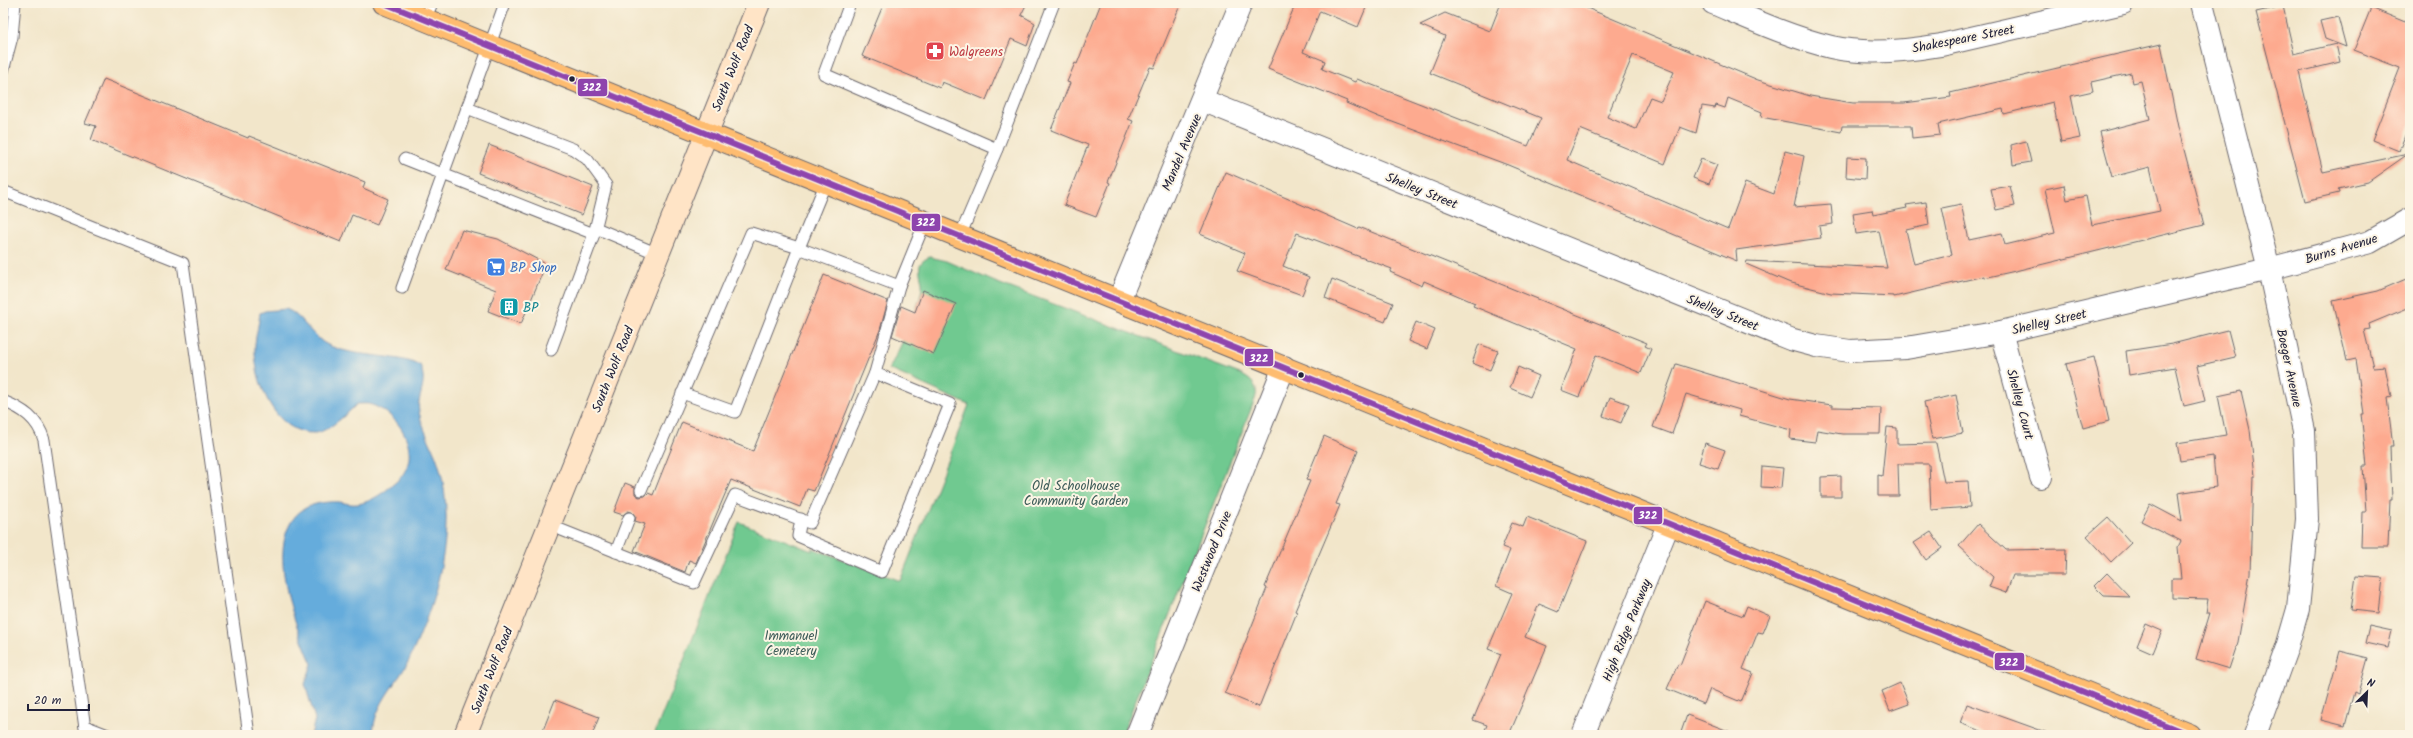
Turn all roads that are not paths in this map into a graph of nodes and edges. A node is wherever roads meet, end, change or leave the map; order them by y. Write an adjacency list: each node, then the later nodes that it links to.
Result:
1 (15, 3): 13 (lane)
2 (384, 3): 11 (main road)
3 (505, 3): 12 (lane)
4 (759, 3): 16 (main road, South Wolf Road)
5 (850, 3): 17 (lane)
6 (1054, 3): 17 (lane)
7 (1241, 3): 14 (street, Mandel Avenue)
8 (1713, 3): 9 (street, Shakespeare Street)
9 (2123, 3)
10 (2202, 3): 28 (street, Boeger Avenue)
11 (428, 11): 12 (main road)
12 (489, 45): 15 (lane); 16 (main road)
13 (3, 71)
14 (1202, 100): 31 (street, Mandel Avenue); 32 (street, Shelley Street)
15 (467, 108): 19 (lane); 24 (lane)
16 (706, 133): 20 (main road); 27 (main road, South Wolf Road)
17 (997, 149): 25 (lane)
18 (405, 158): 19 (lane)
19 (444, 174): 24 (lane); 30 (lane)
20 (826, 182): 23 (main road); 26 (lane)
21 (3, 191): 47 (lane)
22 (2410, 220): 28 (street, Burns Avenue)
23 (925, 222): 25 (main road); 29 (lane)
24 (595, 231): 27 (lane); 33 (lane)
25 (960, 236): 31 (main road)
26 (799, 248): 29 (lane); 36 (lane); 36 (lane)
27 (658, 254): 42 (main road, South Wolf Road)
28 (2269, 269): 32 (street, Shelley Street); 52 (street, Boeger Avenue)
29 (899, 286): 35 (lane)
30 (402, 288)
31 (1119, 300): 34 (main road)
32 (2001, 332): 38 (street, Shelley Court)
33 (551, 350)
34 (1284, 367): 43 (main road); 49 (street, Westwood Drive)
35 (875, 373): 41 (lane); 41 (lane)
36 (682, 393): 39 (lane)
37 (3, 401): 45 (lane)
38 (2041, 477)
39 (641, 490)
40 (629, 518): 44 (lane)
41 (801, 519): 44 (lane)
42 (549, 525): 44 (lane); 48 (main road, South Wolf Road)
43 (1668, 525): 50 (street, High Ridge Parkway); 51 (main road)
44 (616, 552)
45 (85, 730): 46 (lane)
46 (108, 735)
47 (249, 735)
48 (465, 735)
49 (1137, 735)
50 (1583, 735)
51 (2190, 735)
52 (2255, 735)

